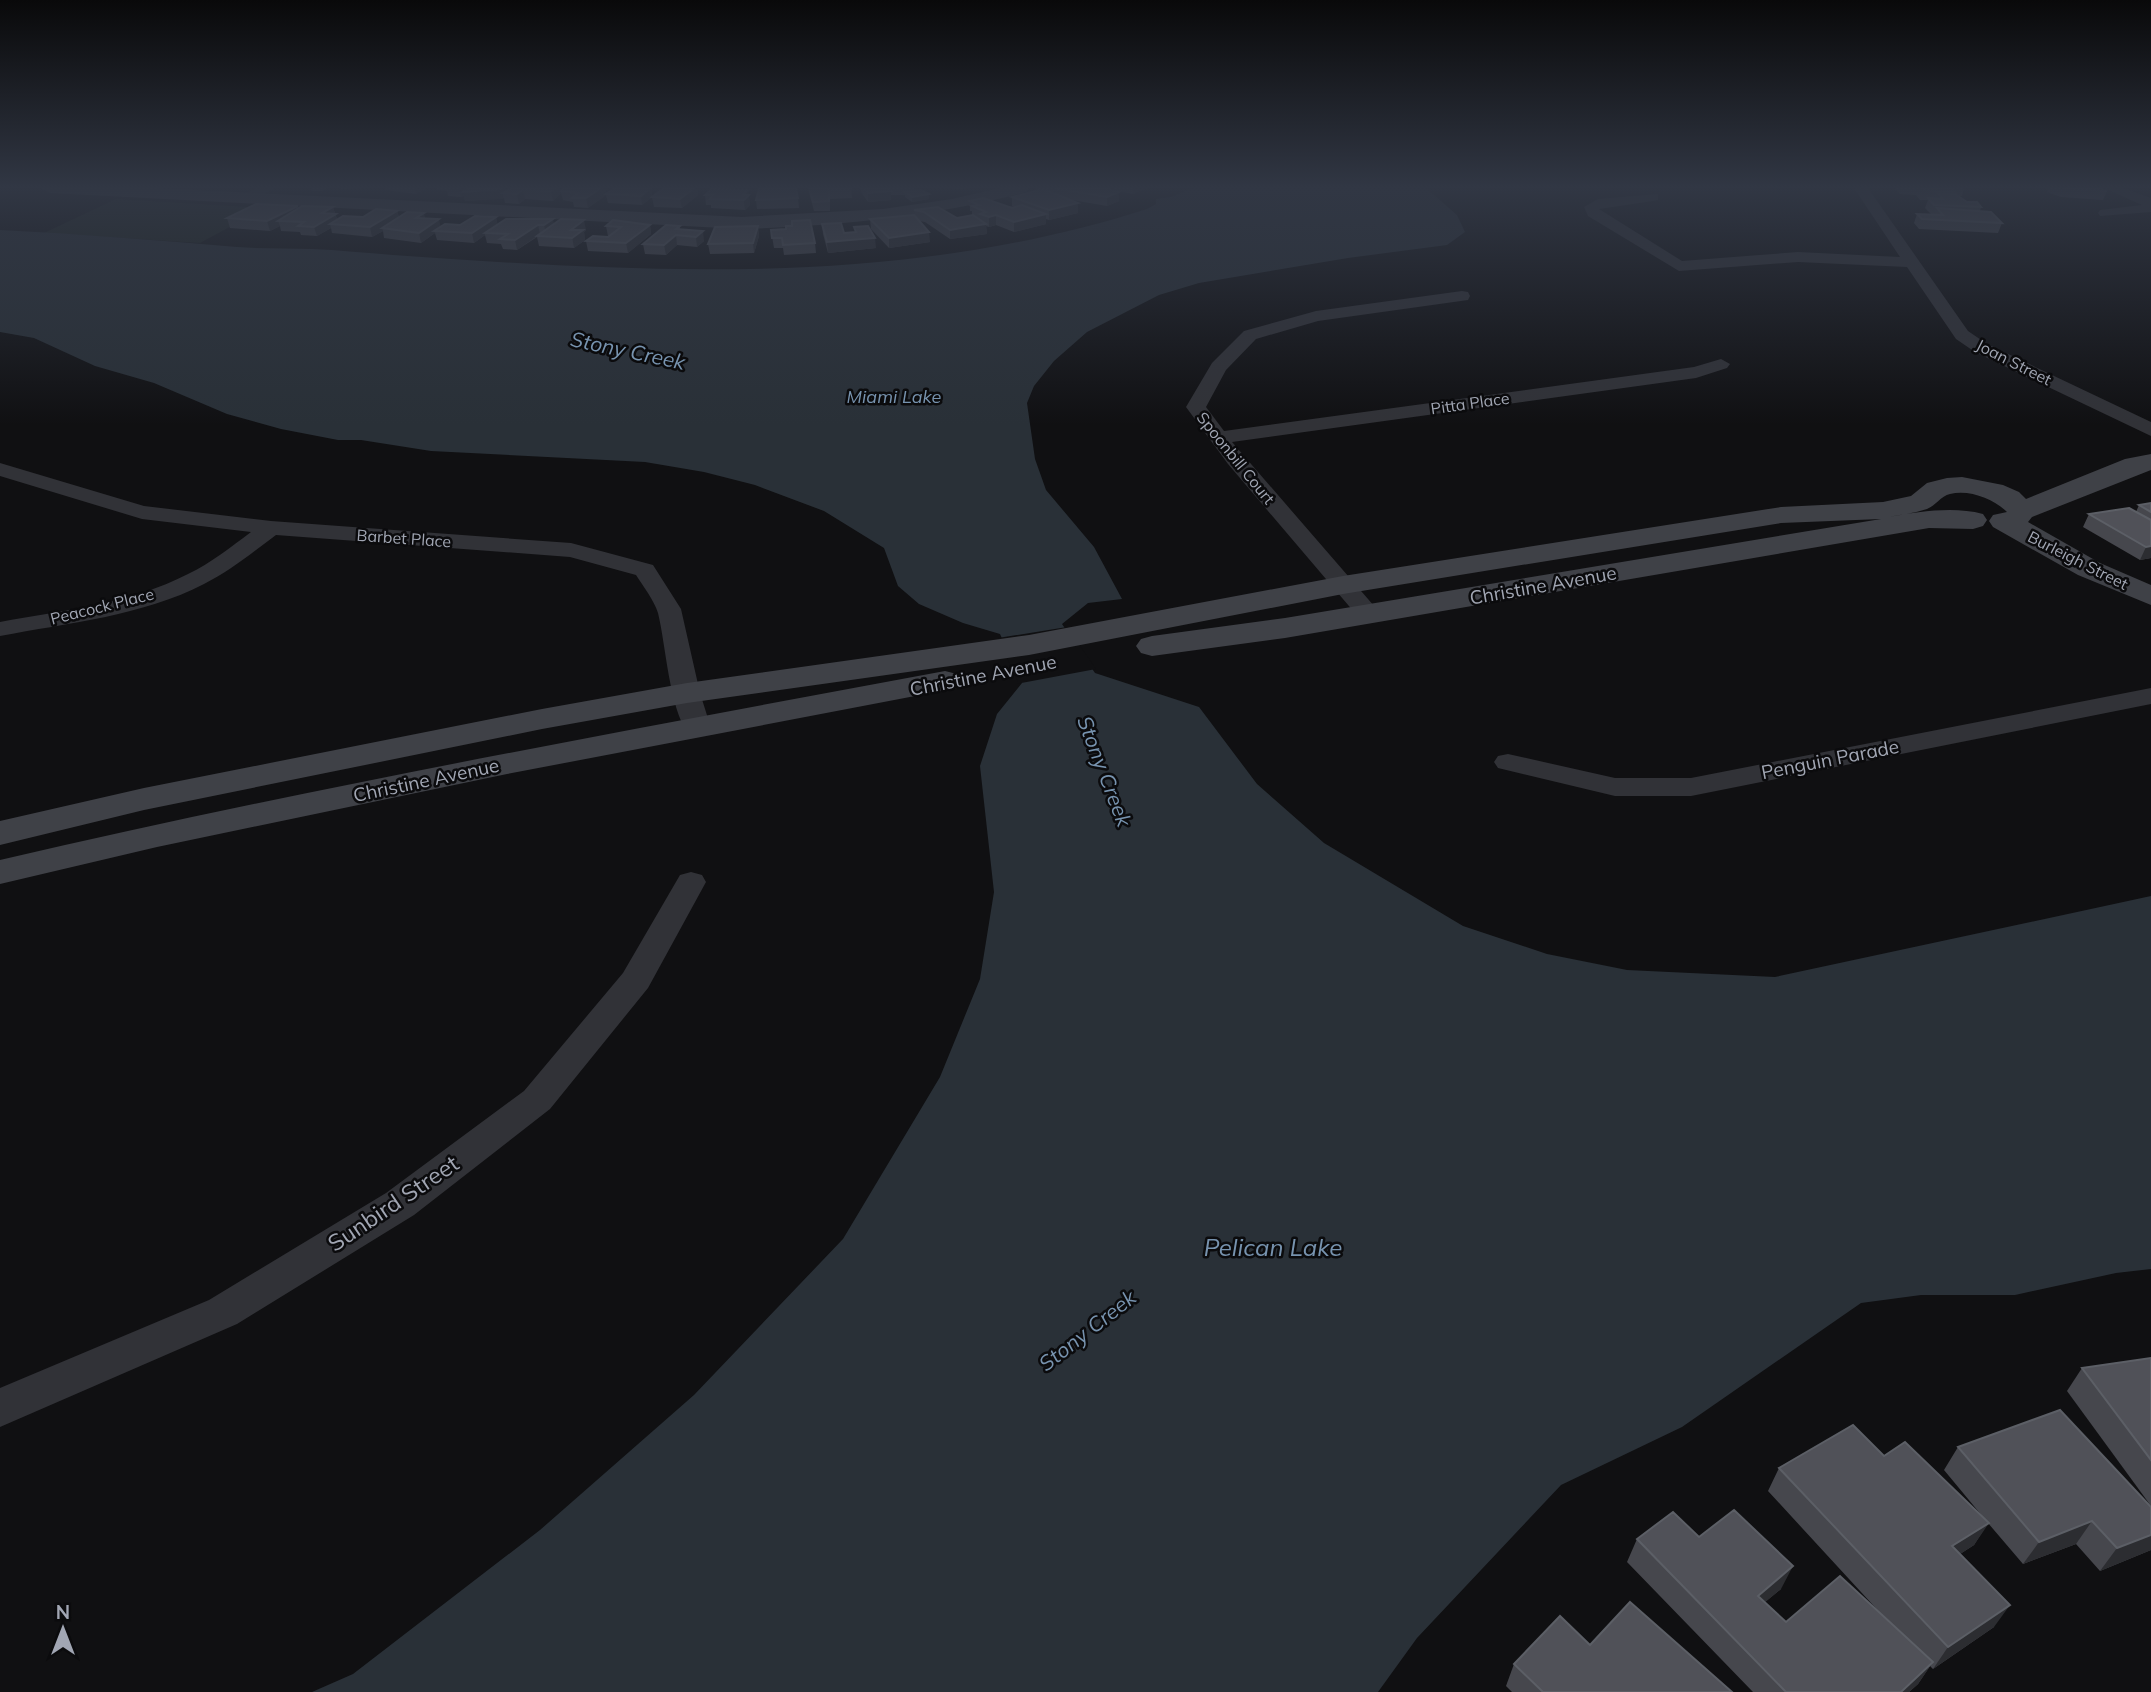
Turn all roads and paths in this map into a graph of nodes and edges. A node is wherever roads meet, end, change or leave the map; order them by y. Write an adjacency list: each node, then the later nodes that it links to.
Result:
1 (1915, 267): 4 (street, Joan Street)
2 (1462, 296): 5 (street, Spoonbill Court)
3 (1721, 364): 5 (street, Pitta Place)
4 (2151, 430)
5 (1219, 438): 14 (street, Spoonbill Court)
6 (2151, 448): 9 (street)
7 (2151, 462): 11 (street)
8 (0, 469): 13 (street, Barbet Place)
9 (1977, 487): 10 (street, Christine Avenue); 11 (street, Burleigh Street)
10 (1932, 495): 12 (street); 14 (street, Christine Avenue)
11 (2014, 516): 12 (street, Christine Avenue); 15 (street, Burleigh Street)
12 (1973, 520): 16 (street, Christine Avenue)
13 (271, 528): 17 (street, Peacock Place); 20 (street, Barbet Place)
14 (1343, 585): 16 (street, Spoonbill Court); 18 (street, Christine Avenue)
15 (2151, 597)
16 (1369, 614): 18 (street, Christine Avenue)
17 (0, 629)
18 (1105, 642): 19 (street, Christine Avenue)
19 (958, 667): 20 (street, Christine Avenue); 22 (street, Christine Avenue)
20 (687, 693): 22 (street, Barbet Place); 24 (street, Christine Avenue)
21 (2151, 696): 23 (street, Penguin Parade)
22 (698, 728): 25 (street, Christine Avenue)
23 (1508, 762)
24 (0, 833)
25 (0, 872)
26 (691, 882): 27 (street, Sunbird Street)
27 (0, 1408)

